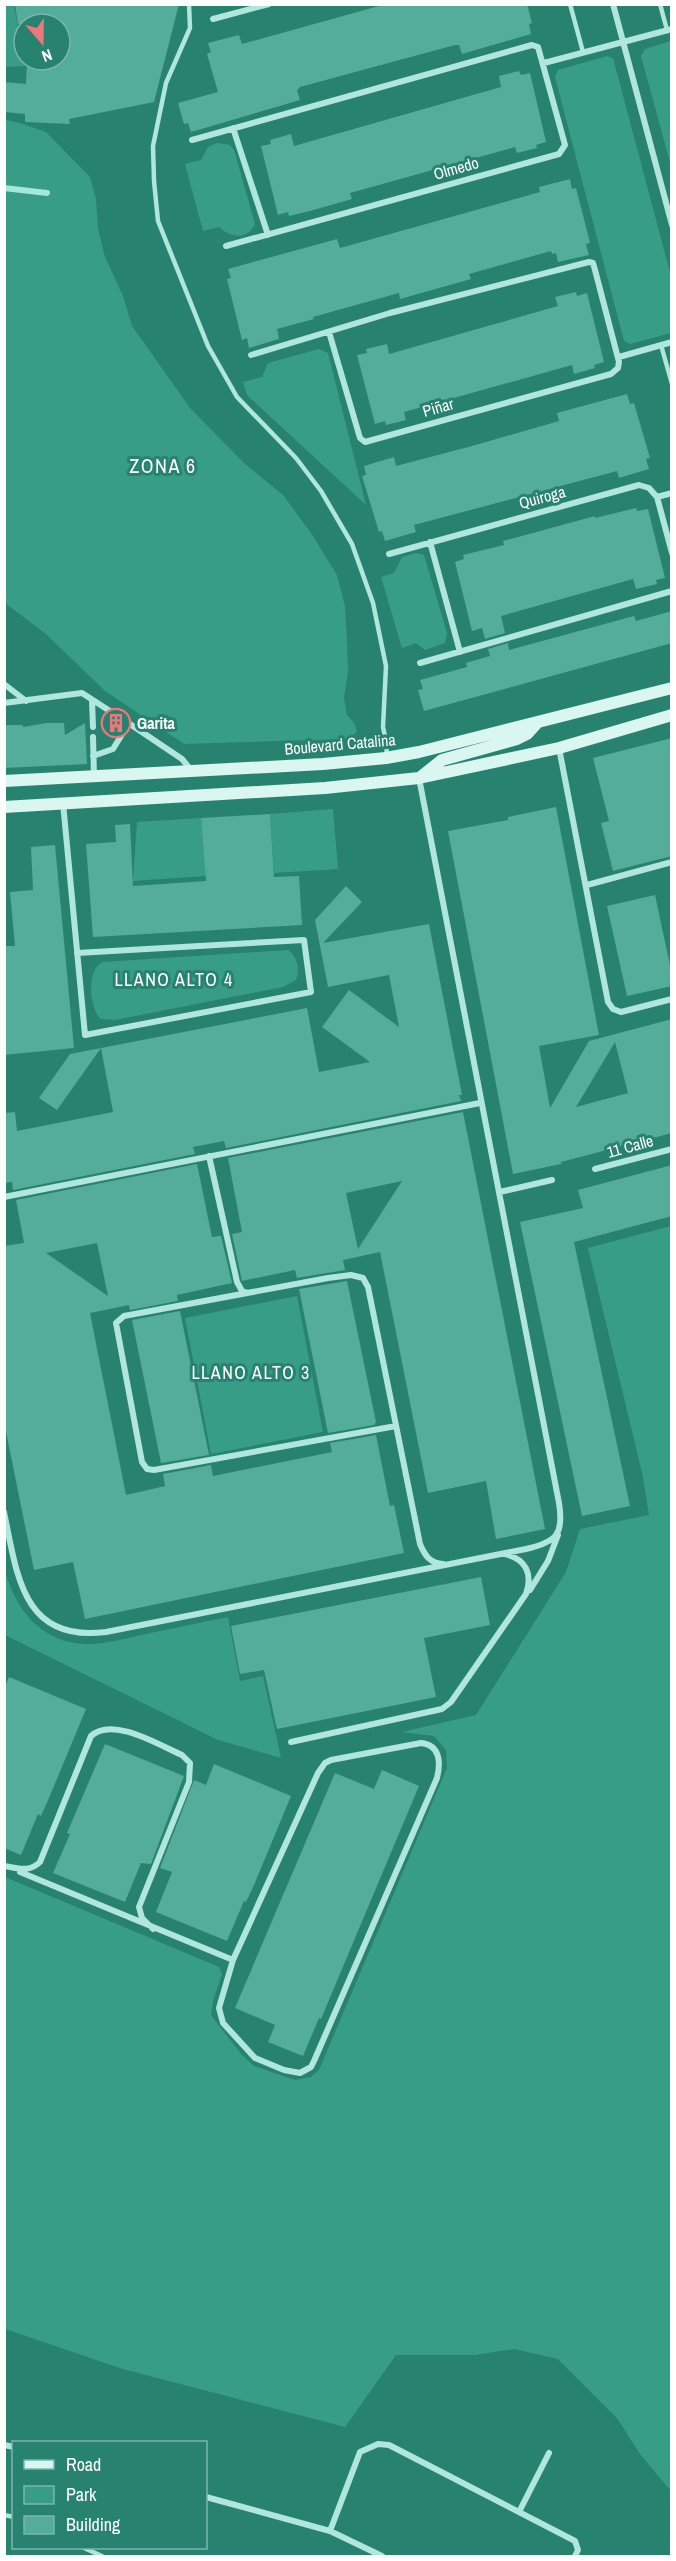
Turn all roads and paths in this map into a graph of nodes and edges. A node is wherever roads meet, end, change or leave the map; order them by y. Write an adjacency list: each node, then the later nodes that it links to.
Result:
1 (189, 4): 43 (lane)
2 (269, 4): 6 (street)
3 (570, 4): 10 (lane)
4 (613, 4): 9 (street)
5 (660, 4): 8 (lane)
6 (244, 8): 7 (street)
7 (213, 19)
8 (669, 29): 9 (street)
9 (623, 42): 10 (street); 14 (street)
10 (583, 52): 11 (street)
11 (544, 63): 12 (street); 15 (street, Olmedo)
12 (234, 128): 13 (street); 15 (street)
13 (192, 140)
14 (672, 225)
15 (268, 235): 16 (street, Olmedo)
16 (226, 246)
17 (329, 332): 20 (street); 21 (street); 21 (street, Piñar)
18 (672, 342): 19 (street)
19 (661, 345): 21 (street); 22 (lane)
20 (251, 355)
21 (618, 357)
22 (672, 384)
23 (672, 493): 24 (street)
24 (657, 497): 25 (street, Quiroga); 26 (street)
25 (430, 542): 27 (street, Quiroga); 29 (street)
26 (672, 553)
27 (389, 554)
28 (672, 591): 29 (street)
29 (460, 652): 30 (street)
30 (420, 663)
31 (4, 684): 34 (street)
32 (672, 688): 38 (street, Boulevard Catalina)
33 (92, 700): 34 (street); 36 (street); 39 (street)
34 (26, 701): 35 (street)
35 (4, 703)
36 (116, 715)
37 (672, 715): 41 (street)
38 (538, 723): 43 (street, Boulevard Catalina); 46 (street)
39 (93, 727)
40 (93, 737): 42 (street)
41 (559, 748): 46 (street); 51 (street)
42 (93, 756): 44 (street); 45 (street)
43 (386, 758): 44 (street, Boulevard Catalina)
44 (191, 771): 45 (street, Boulevard Catalina)
45 (94, 776): 47 (street, Boulevard Catalina)
46 (419, 778): 48 (street); 54 (street)
47 (4, 781)
48 (63, 803): 49 (street); 52 (street)
49 (4, 807)
50 (672, 862): 51 (street)
51 (587, 885): 53 (street)
52 (78, 953): 52 (street)
53 (672, 999)
54 (480, 1103): 56 (street); 59 (street)
55 (672, 1149): 57 (street, 11 Calle)
56 (209, 1156): 60 (street); 61 (street)
57 (595, 1169)
58 (552, 1180): 59 (street)
59 (500, 1192): 64 (street)
60 (4, 1197)
61 (252, 1294): 62 (street); 62 (street)
62 (396, 1426): 66 (street)
63 (4, 1512): 66 (street)
64 (560, 1529): 65 (street); 67 (street)
65 (502, 1554): 66 (street); 67 (street)
66 (452, 1564)
67 (526, 1594): 68 (street)
68 (291, 1742)
69 (5, 1866): 70 (street); 70 (street)
70 (153, 1929): 71 (street)
71 (233, 1960): 71 (street)
72 (549, 2453): 74 (street)
73 (207, 2497): 75 (street)
74 (519, 2512): 75 (street); 79 (street)
75 (330, 2531): 78 (street)
76 (88, 2549): 77 (lane)
77 (102, 2556)
78 (382, 2556)
79 (575, 2556)

